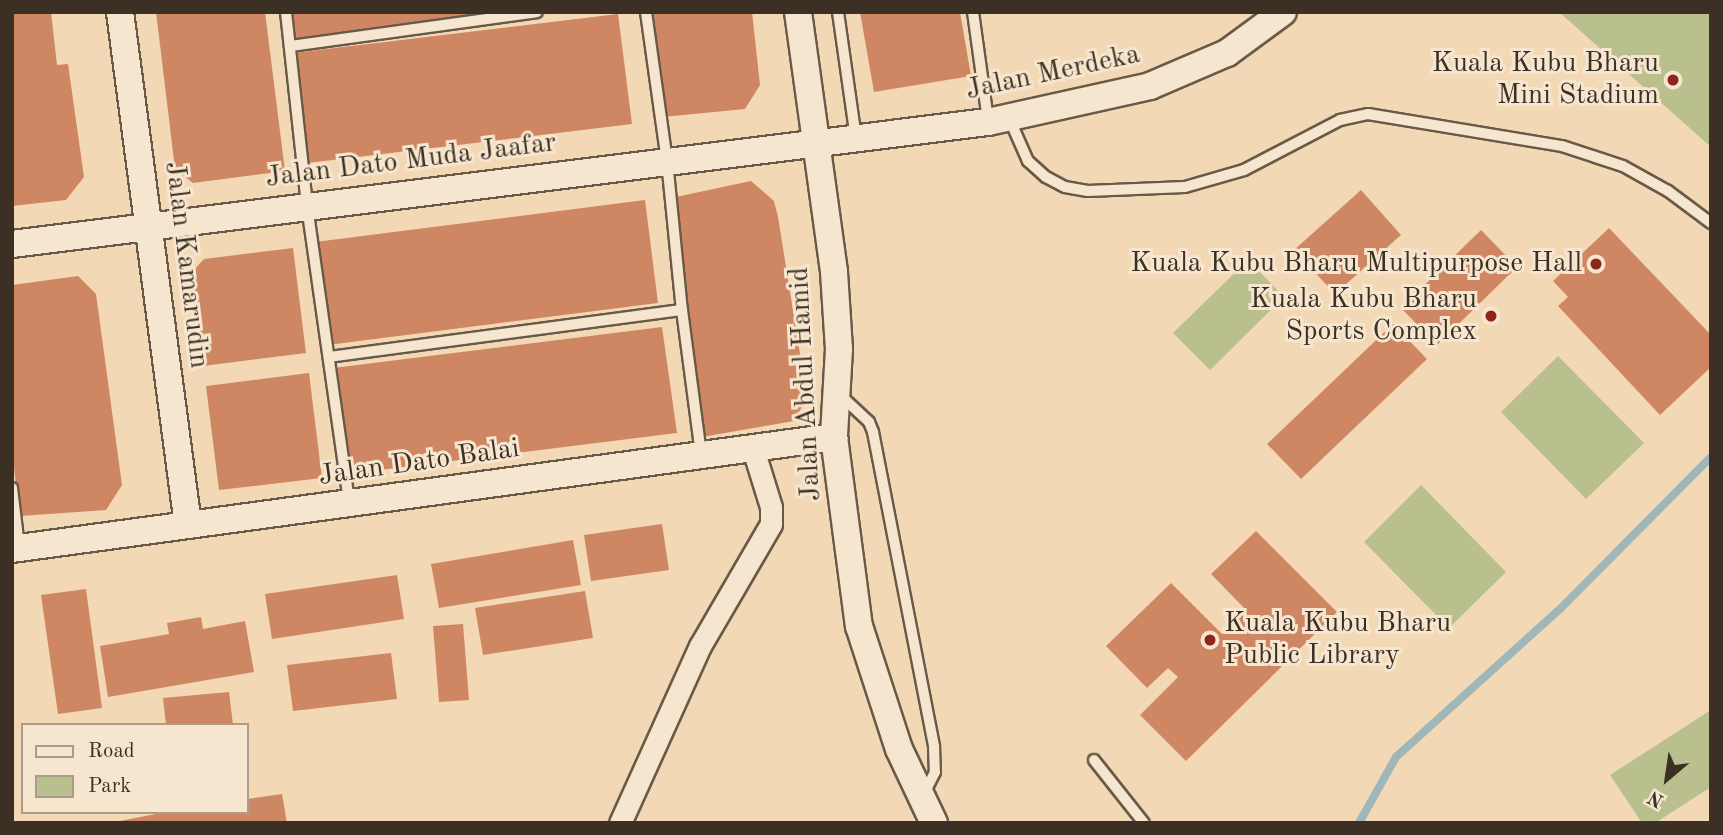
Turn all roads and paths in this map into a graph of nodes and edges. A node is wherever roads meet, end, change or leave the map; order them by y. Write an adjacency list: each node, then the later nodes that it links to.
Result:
1 (120, 12): 16 (street, Jalan Kamarudin)
2 (286, 12): 9 (lane)
3 (537, 12): 9 (lane)
4 (646, 12): 13 (lane)
5 (798, 12): 12 (street, Jalan Abdul Hamid)
6 (838, 12): 11 (lane)
7 (973, 12): 10 (lane)
8 (1283, 12): 10 (street, Jalan Merdeka)
9 (290, 46): 14 (lane)
10 (998, 120): 11 (street, Jalan Merdeka); 15 (lane)
11 (857, 139): 12 (street, Jalan Merdeka)
12 (819, 144): 13 (street, Jalan Dato Muda Jaafar); 20 (street, Jalan Abdul Hamid)
13 (667, 161): 14 (street, Jalan Dato Muda Jaafar); 18 (lane)
14 (307, 206): 16 (street, Jalan Dato Muda Jaafar); 19 (lane)
15 (1711, 223)
16 (150, 225): 17 (street, Jalan Dato Muda Jaafar); 26 (street, Jalan Kamarudin)
17 (12, 244)
18 (682, 310): 19 (lane); 23 (lane)
19 (329, 357): 25 (lane)
20 (837, 392): 21 (street, Jalan Abdul Hamid); 29 (lane)
21 (834, 437): 22 (street, Jalan Dato Balai); 29 (street, Jalan Abdul Hamid)
22 (753, 449): 23 (street, Jalan Dato Balai); 30 (street)
23 (702, 456): 25 (street, Jalan Dato Balai)
24 (12, 488): 27 (lane)
25 (349, 504): 26 (street, Jalan Dato Balai)
26 (188, 525): 27 (street, Jalan Dato Balai)
27 (16, 548)
28 (1094, 760): 32 (lane)
29 (920, 799): 31 (street, Jalan Abdul Hamid)
30 (620, 823)
31 (934, 823)
32 (1144, 823)

